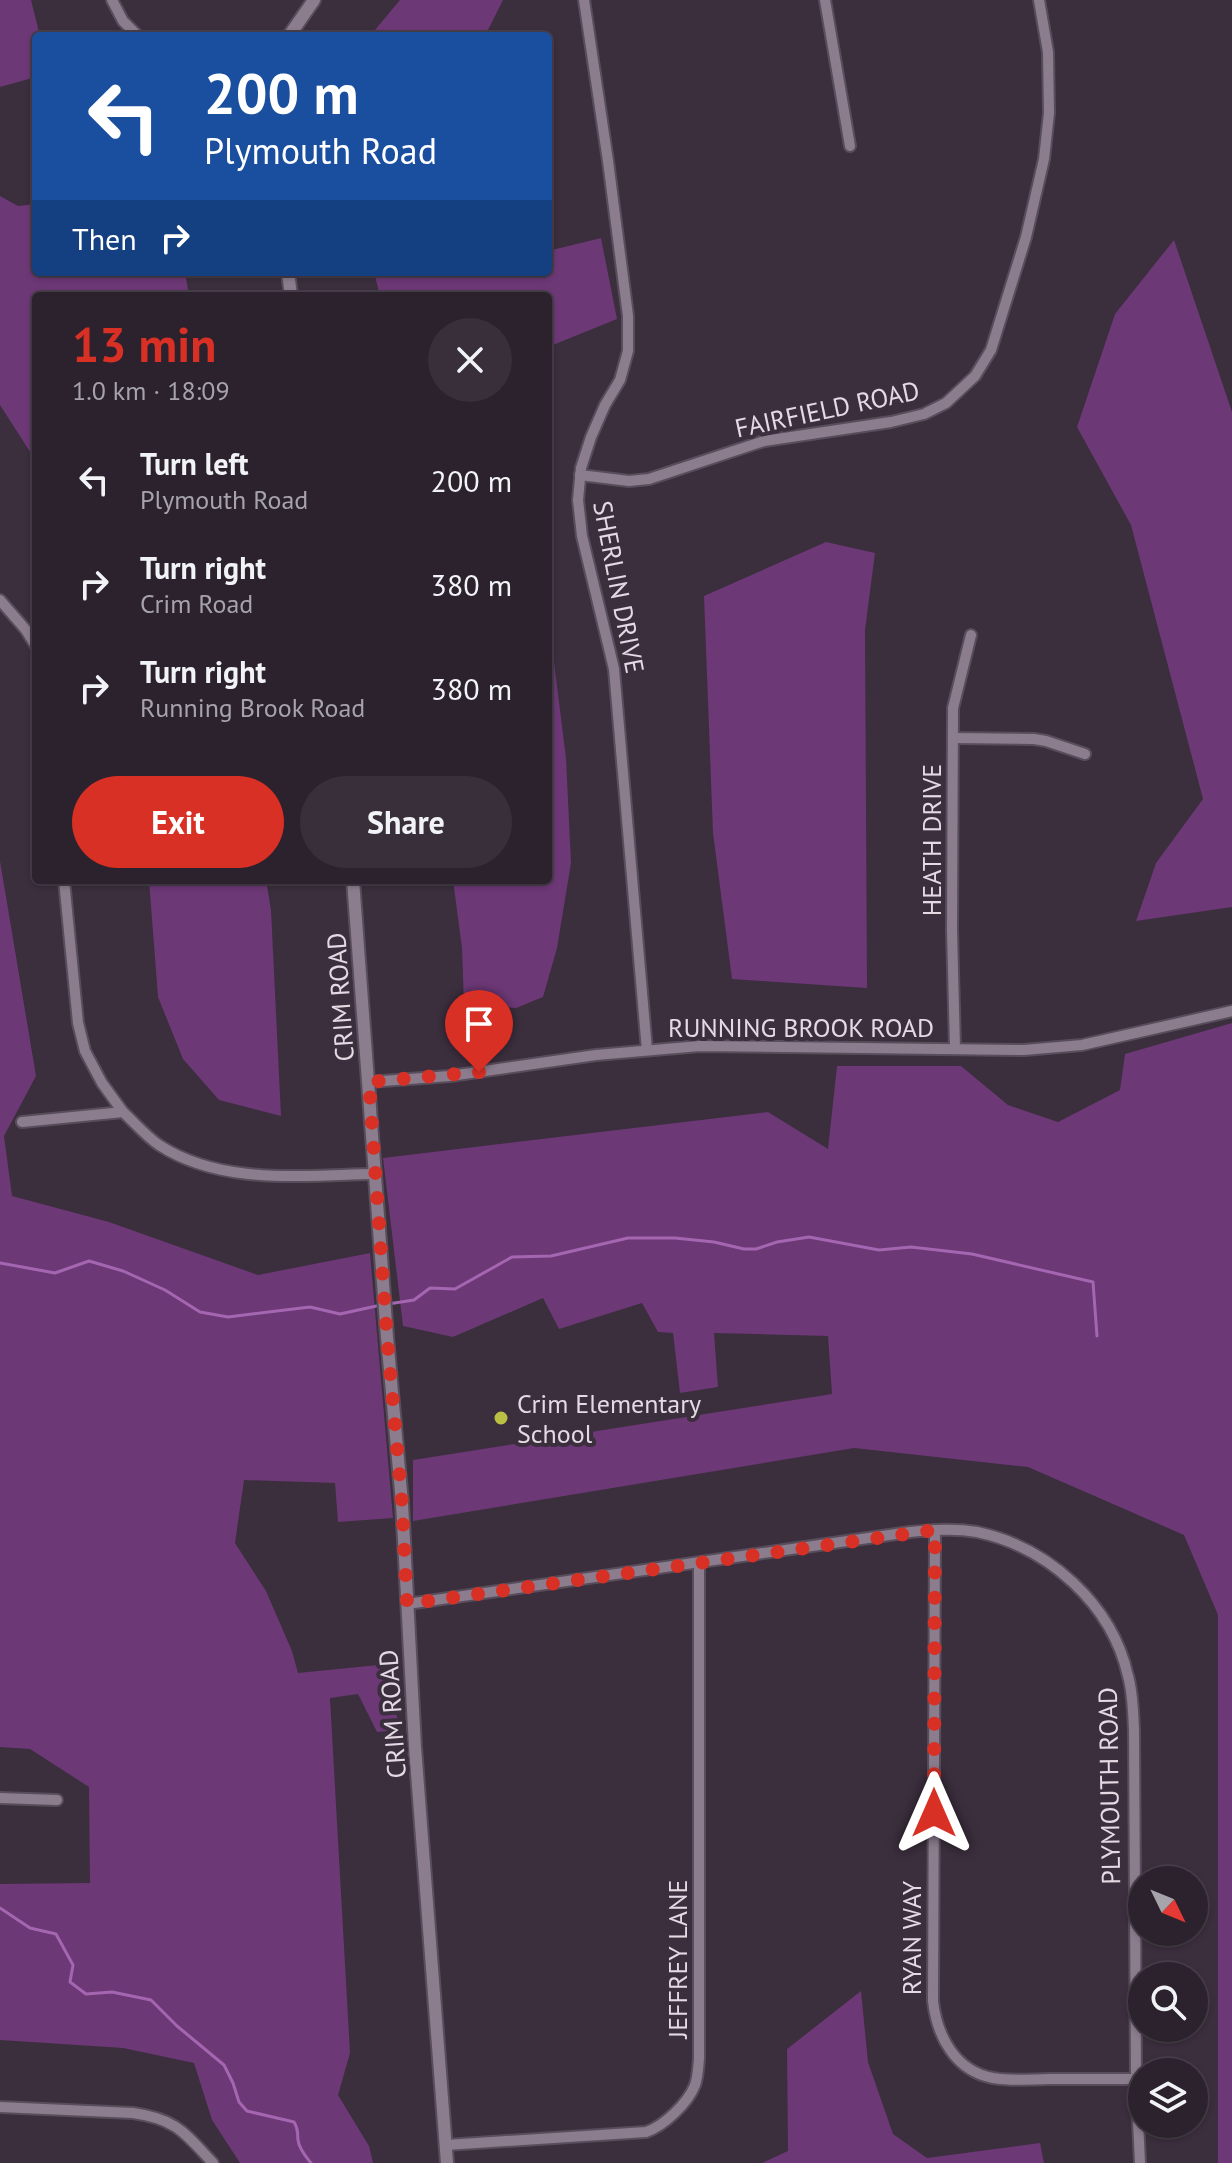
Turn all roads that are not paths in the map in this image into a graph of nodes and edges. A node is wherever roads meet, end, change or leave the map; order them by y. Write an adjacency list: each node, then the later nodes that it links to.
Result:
1 (112, 0): 6 (street)
2 (314, 0): 7 (street)
3 (584, 0): 9 (street, SHERLIN DRIVE)
4 (825, 0): 8 (street)
5 (1039, 0): 9 (street, FAIRFIELD ROAD)
6 (134, 32)
7 (292, 32)
8 (850, 146)
9 (580, 475): 19 (street, SHERLIN DRIVE)
10 (0, 600): 12 (street)
11 (971, 635): 13 (street, HEATH DRIVE)
12 (32, 640)
13 (953, 738): 14 (street); 18 (street, HEATH DRIVE)
14 (1085, 754)
15 (64, 884): 21 (street)
16 (353, 884): 20 (street, CRIM ROAD)
17 (1232, 1011): 18 (street, RUNNING BROOK ROAD)
18 (955, 1048): 19 (street, RUNNING BROOK ROAD)
19 (647, 1050): 20 (street, RUNNING BROOK ROAD)
20 (369, 1082): 23 (street, CRIM ROAD)
21 (123, 1112): 22 (street); 23 (street)
22 (22, 1122)
23 (375, 1174): 26 (street, CRIM ROAD)
24 (935, 1530): 25 (street, PLYMOUTH ROAD); 29 (street, PLYMOUTH ROAD); 30 (street, RYAN WAY)
25 (699, 1563): 26 (street, PLYMOUTH ROAD); 33 (street, JEFFREY LANE)
26 (407, 1604): 33 (street, CRIM ROAD)
27 (0, 1798): 28 (street)
28 (57, 1800)
29 (1136, 2058)
30 (1128, 2079)
31 (0, 2107): 34 (street)
32 (1139, 2138): 36 (street, PLYMOUTH ROAD)
33 (446, 2145): 35 (street, CRIM ROAD)
34 (213, 2163)
35 (447, 2163)
36 (1140, 2163)

